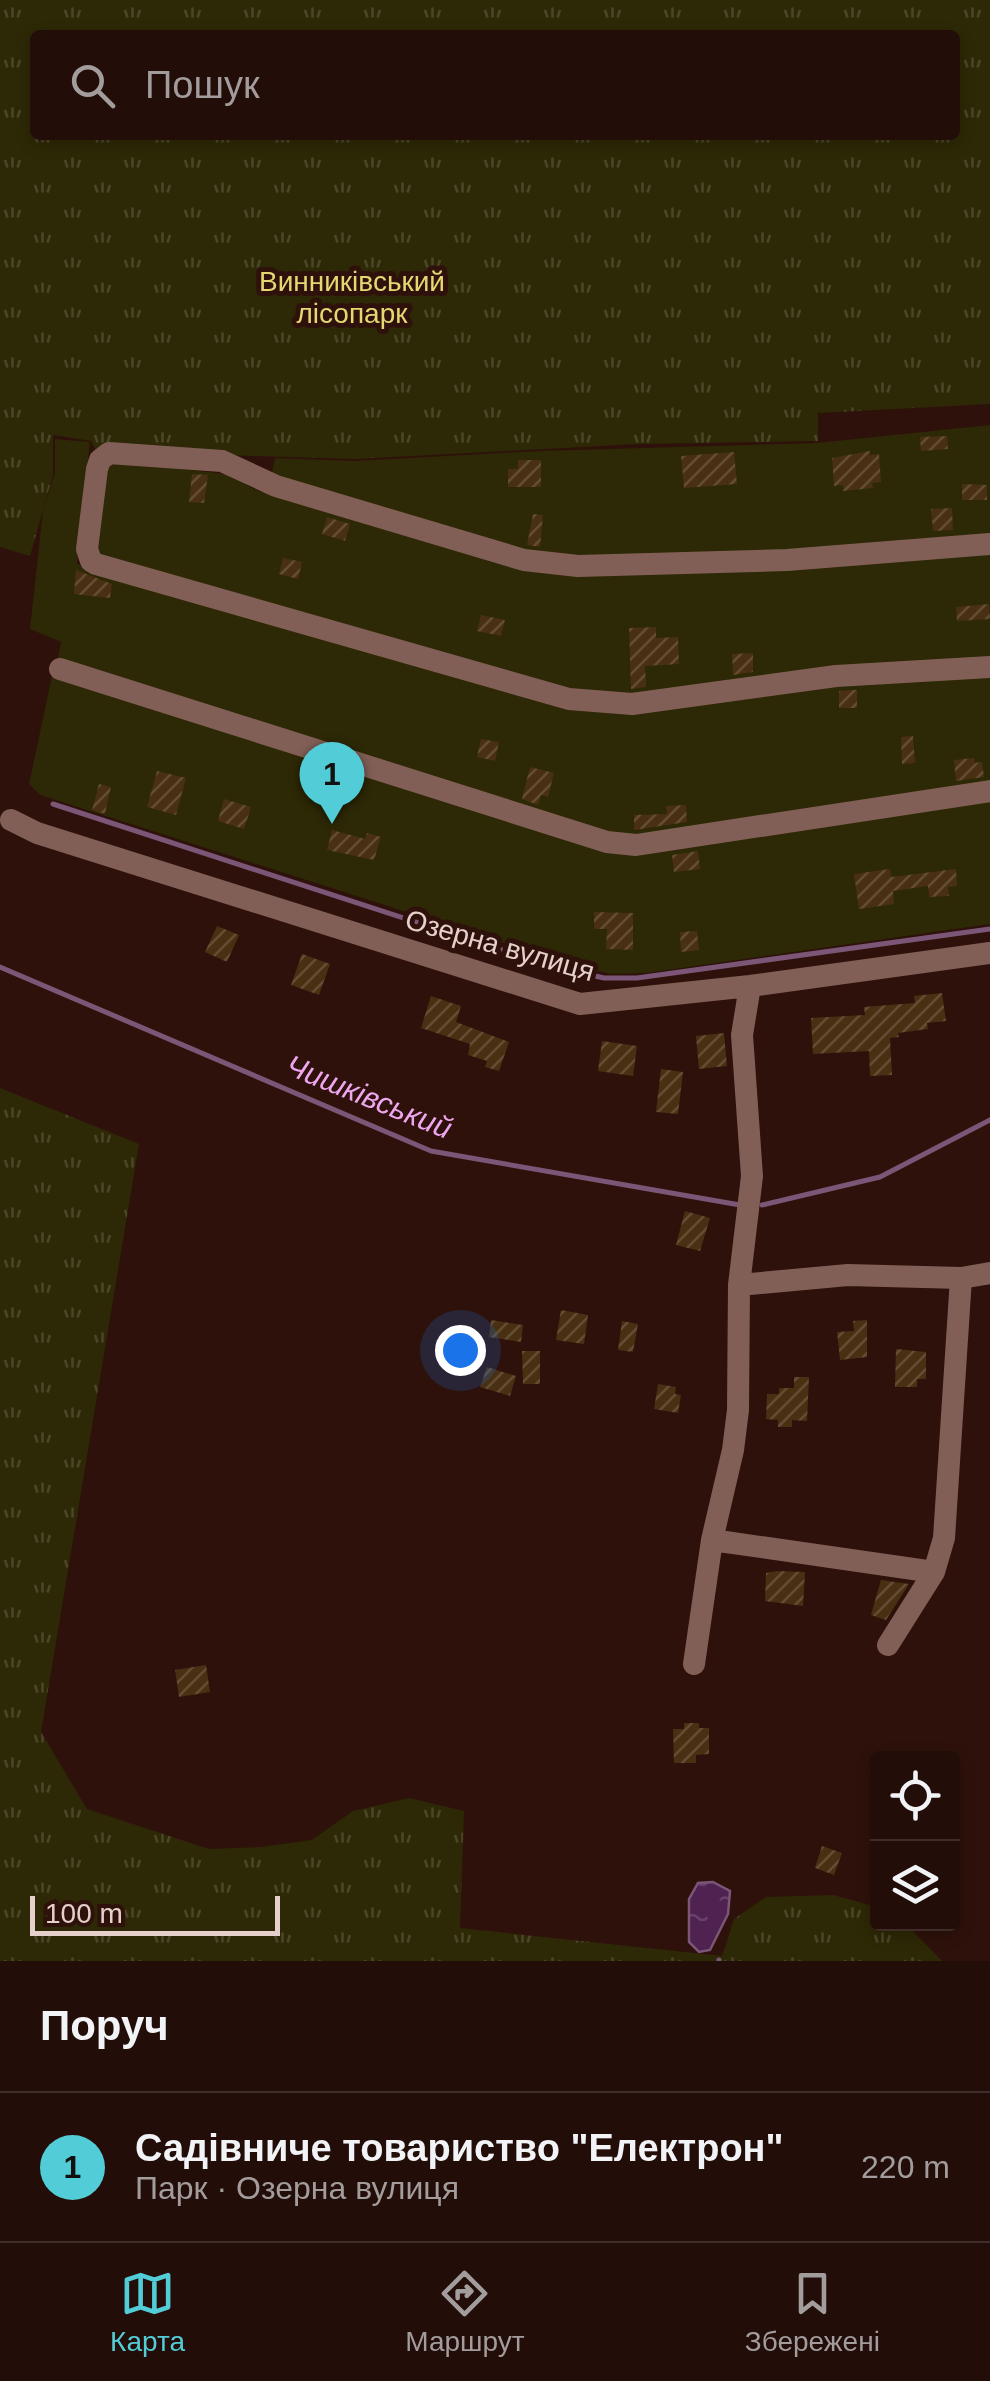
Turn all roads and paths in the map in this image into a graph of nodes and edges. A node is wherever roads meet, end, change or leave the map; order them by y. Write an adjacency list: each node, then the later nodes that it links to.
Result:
1 (990, 544): 2 (street)
2 (990, 668)
3 (60, 669): 4 (street)
4 (990, 791)
5 (11, 820): 7 (street, Озерна вулиця)
6 (990, 953): 7 (street, Озерна вулиця)
7 (750, 986): 10 (street)
8 (990, 1274): 9 (street)
9 (961, 1278): 10 (street); 12 (street)
10 (740, 1285): 11 (street)
11 (712, 1540): 12 (street); 14 (street)
12 (934, 1572): 13 (street)
13 (888, 1645)
14 (694, 1664)

